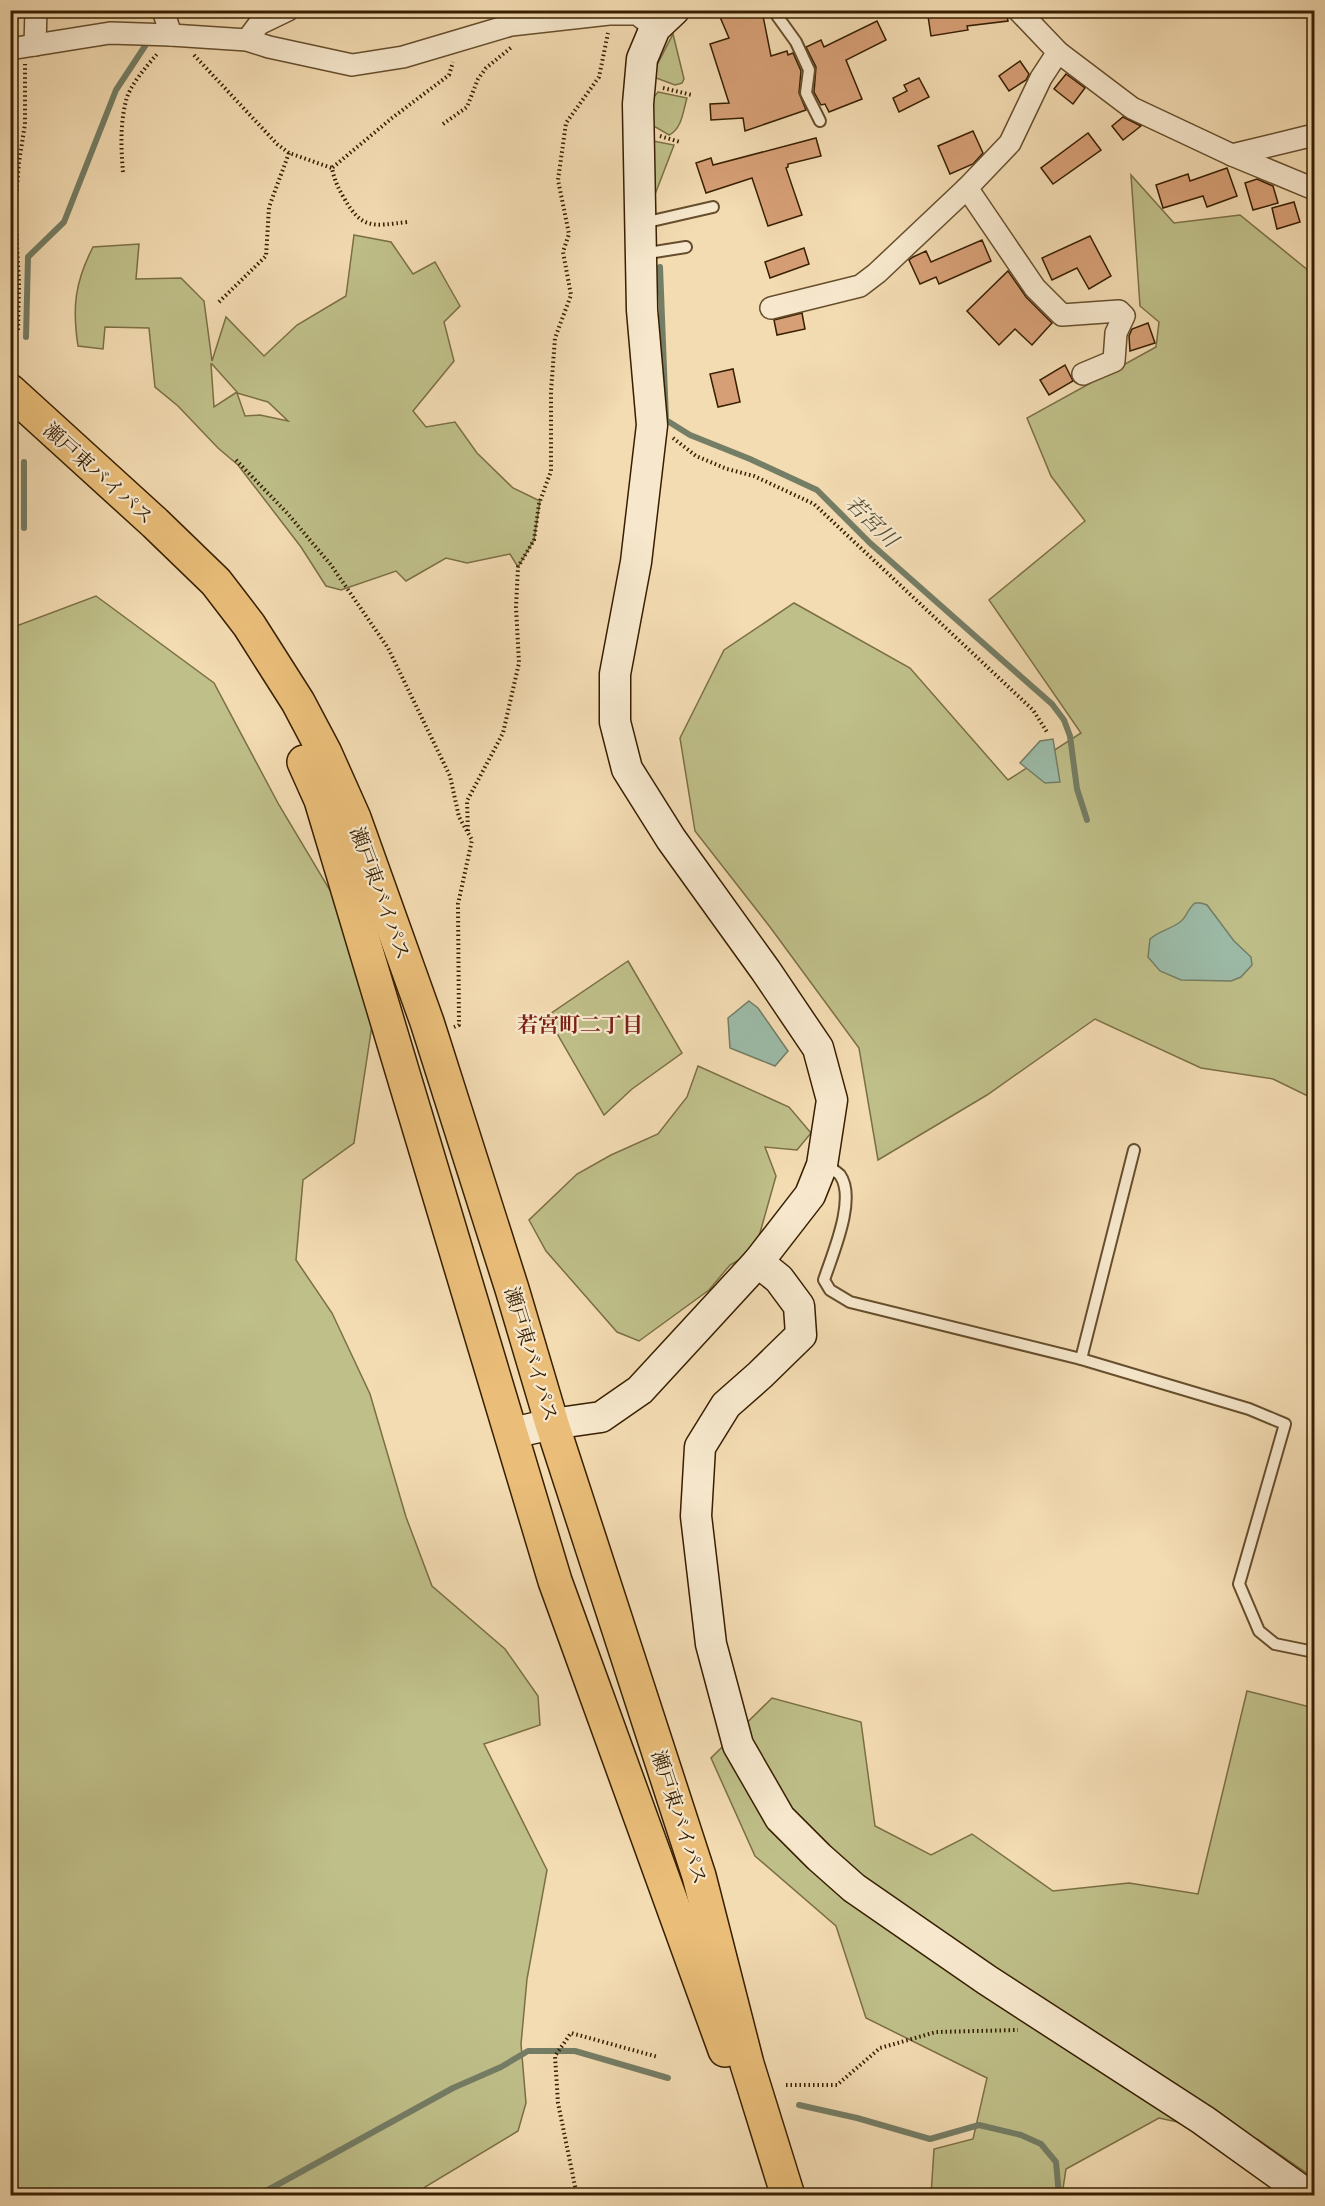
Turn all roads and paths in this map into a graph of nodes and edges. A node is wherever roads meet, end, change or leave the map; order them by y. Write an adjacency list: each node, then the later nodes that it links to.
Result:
1 (36, 10): 13 (street)
2 (163, 10): 9 (street)
3 (288, 10): 10 (street)
4 (773, 10): 15 (lane)
5 (1018, 10): 14 (street)
6 (609, 14): 7 (street); 8 (street); 40 (path)
7 (496, 19): 11 (street)
8 (664, 19): 26 (street)
9 (179, 36): 10 (street); 13 (street); 18 (path); 21 (path)
10 (247, 40): 11 (street)
11 (459, 41): 20 (path)
12 (524, 43): 16 (path)
13 (23, 47): 31 (path)
14 (1058, 52): 19 (street); 22 (street)
15 (820, 121)
16 (443, 124)
17 (1314, 135): 19 (street)
18 (289, 153): 20 (path); 29 (path)
19 (1232, 155): 23 (street)
20 (332, 168): 25 (path)
21 (123, 172)
22 (967, 188): 30 (street); 32 (street)
23 (1314, 189)
24 (713, 207): 26 (lane)
25 (407, 222)
26 (640, 224): 28 (street)
27 (687, 247): 28 (lane)
28 (641, 254): 34 (street)
29 (219, 302)
30 (771, 308)
31 (18, 330)
32 (1083, 374)
33 (11, 392): 38 (highway, 瀬戸東バイパス)
34 (652, 425): 39 (path); 43 (street)
35 (14, 452): 37 (path)
36 (236, 460): 40 (path)
37 (10, 499)
38 (186, 555): 41 (highway, 瀬戸東バイパス); 47 (highway, 瀬戸東バイパス)
39 (1047, 732)
40 (468, 831): 41 (path)
41 (431, 1035): 46 (highway, 瀬戸東バイパス)
42 (1134, 1150): 45 (lane)
43 (822, 1162): 44 (street); 45 (lane)
44 (758, 1262): 46 (street); 55 (street)
45 (1081, 1359): 48 (lane)
46 (552, 1424): 47 (street); 54 (highway, 瀬戸東バイパス)
47 (512, 1433): 53 (highway, 瀬戸東バイパス)
48 (1314, 1652)
49 (1018, 2030): 51 (path)
50 (658, 2057): 52 (path)
51 (786, 2085)
52 (577, 2196)
53 (773, 2196)
54 (788, 2196)
55 (1309, 2196)

